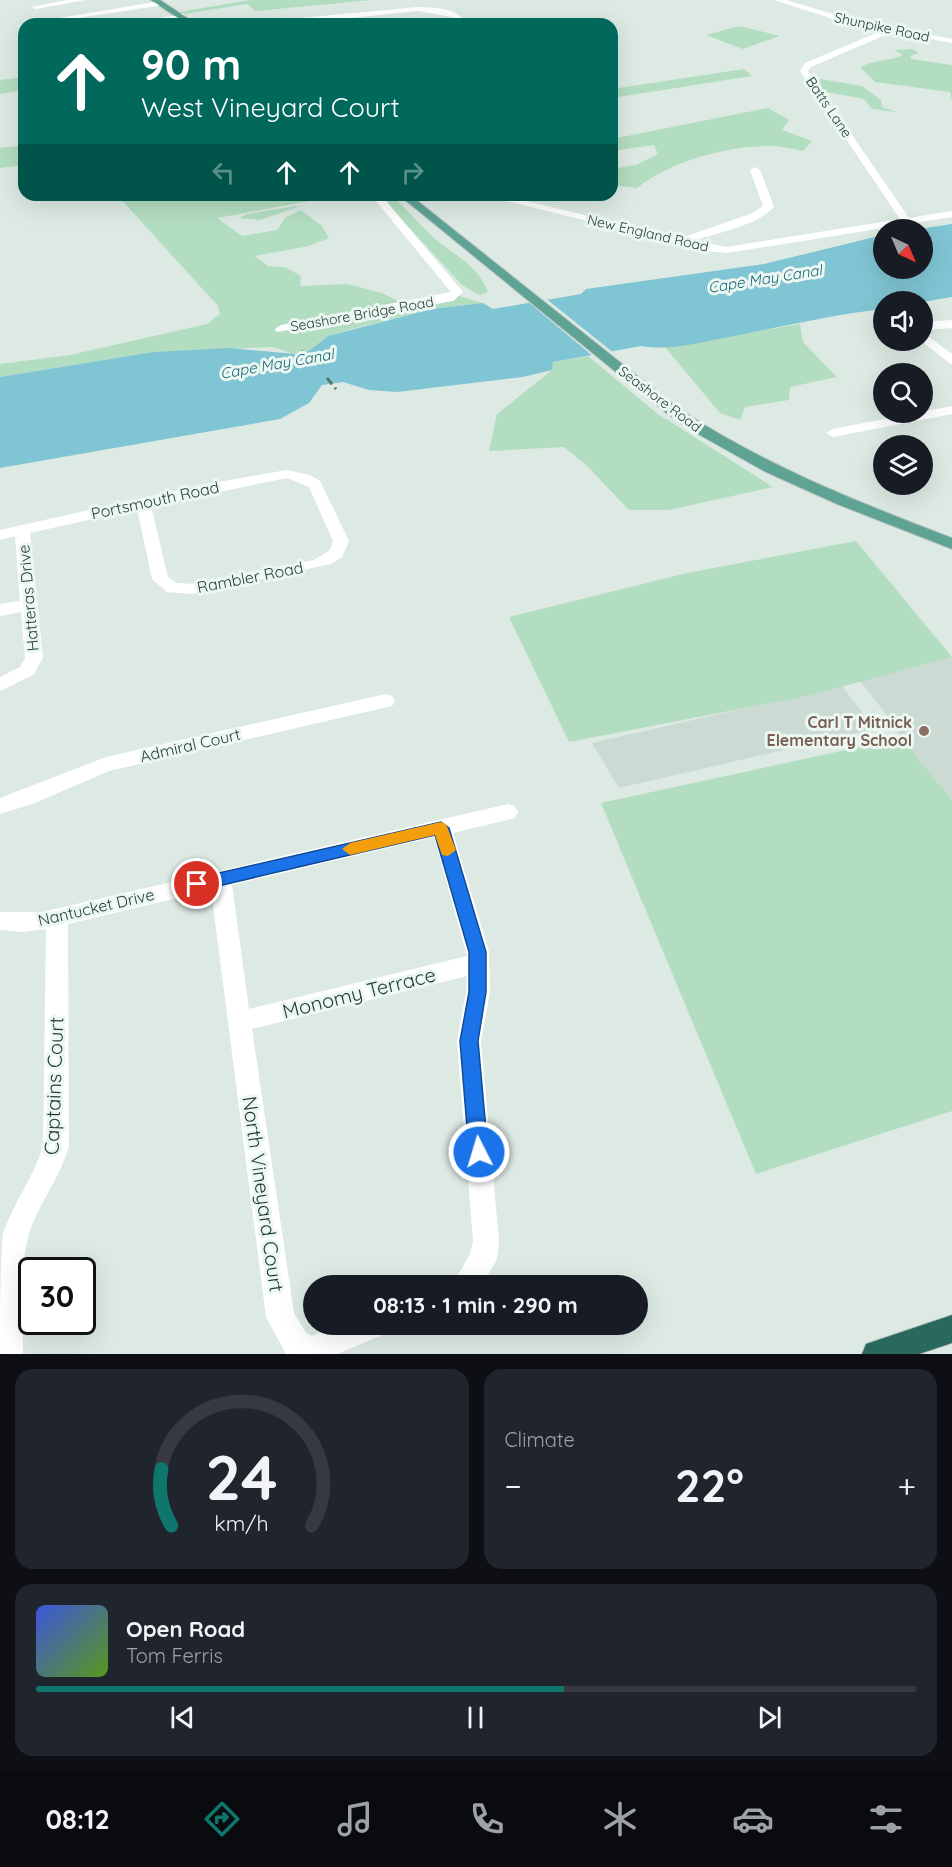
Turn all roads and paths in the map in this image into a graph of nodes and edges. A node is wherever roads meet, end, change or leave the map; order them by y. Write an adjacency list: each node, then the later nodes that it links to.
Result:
1 (29, 0): 5 (street)
2 (81, 0): 5 (street)
3 (782, 0): 13 (street, Shunpike Road)
4 (158, 2): 6 (main road); 8 (street)
5 (36, 7): 7 (street)
6 (181, 16): 9 (street); 10 (main road)
7 (48, 18)
8 (74, 18)
9 (168, 18)
10 (184, 18)
11 (352, 18): 12 (street)
12 (458, 18)
13 (889, 30): 14 (street, Shunpike Road); 20 (street, Batts Lane)
14 (952, 41)
15 (755, 170): 23 (street)
16 (381, 201): 26 (street, Seashore Bridge Road)
17 (412, 201): 35 (main road, Seashore Road)
18 (513, 201): 23 (street, New England Road)
19 (952, 214): 21 (street, New England Road)
20 (905, 219)
21 (924, 219)
22 (873, 227): 23 (street, New England Road)
23 (682, 242)
24 (952, 324): 25 (street)
25 (933, 325)
26 (281, 329)
27 (933, 346): 28 (street)
28 (952, 362)
29 (952, 410): 30 (street)
30 (833, 433)
31 (310, 480): 32 (street, Portsmouth Road); 32 (street, Rambler Road)
32 (142, 502): 33 (street, Portsmouth Road)
33 (22, 529): 34 (street, Portsmouth Road); 36 (street, Hatteras Drive)
34 (0, 535)
35 (952, 544)
36 (30, 605): 37 (street); 38 (street, Hatteras Drive)
37 (0, 610)
38 (0, 685)
39 (386, 701): 40 (street, Admiral Court)
40 (0, 806)
41 (508, 812): 42 (street, Nantucket Drive)
42 (441, 828): 43 (street, Nantucket Drive); 46 (street)
43 (220, 879): 44 (street, Nantucket Drive); 47 (street, North Vineyard Court)
44 (57, 917): 45 (street, Nantucket Drive); 52 (street, Captains Court)
45 (0, 921)
46 (479, 963): 47 (street, Monomy Terrace); 48 (street)
47 (238, 1022): 51 (street, North Vineyard Court)
48 (473, 1275)
49 (952, 1329): 53 (highway)
50 (350, 1335): 51 (street, North Vineyard Court)
51 (312, 1352)
52 (9, 1354)
53 (876, 1354)

